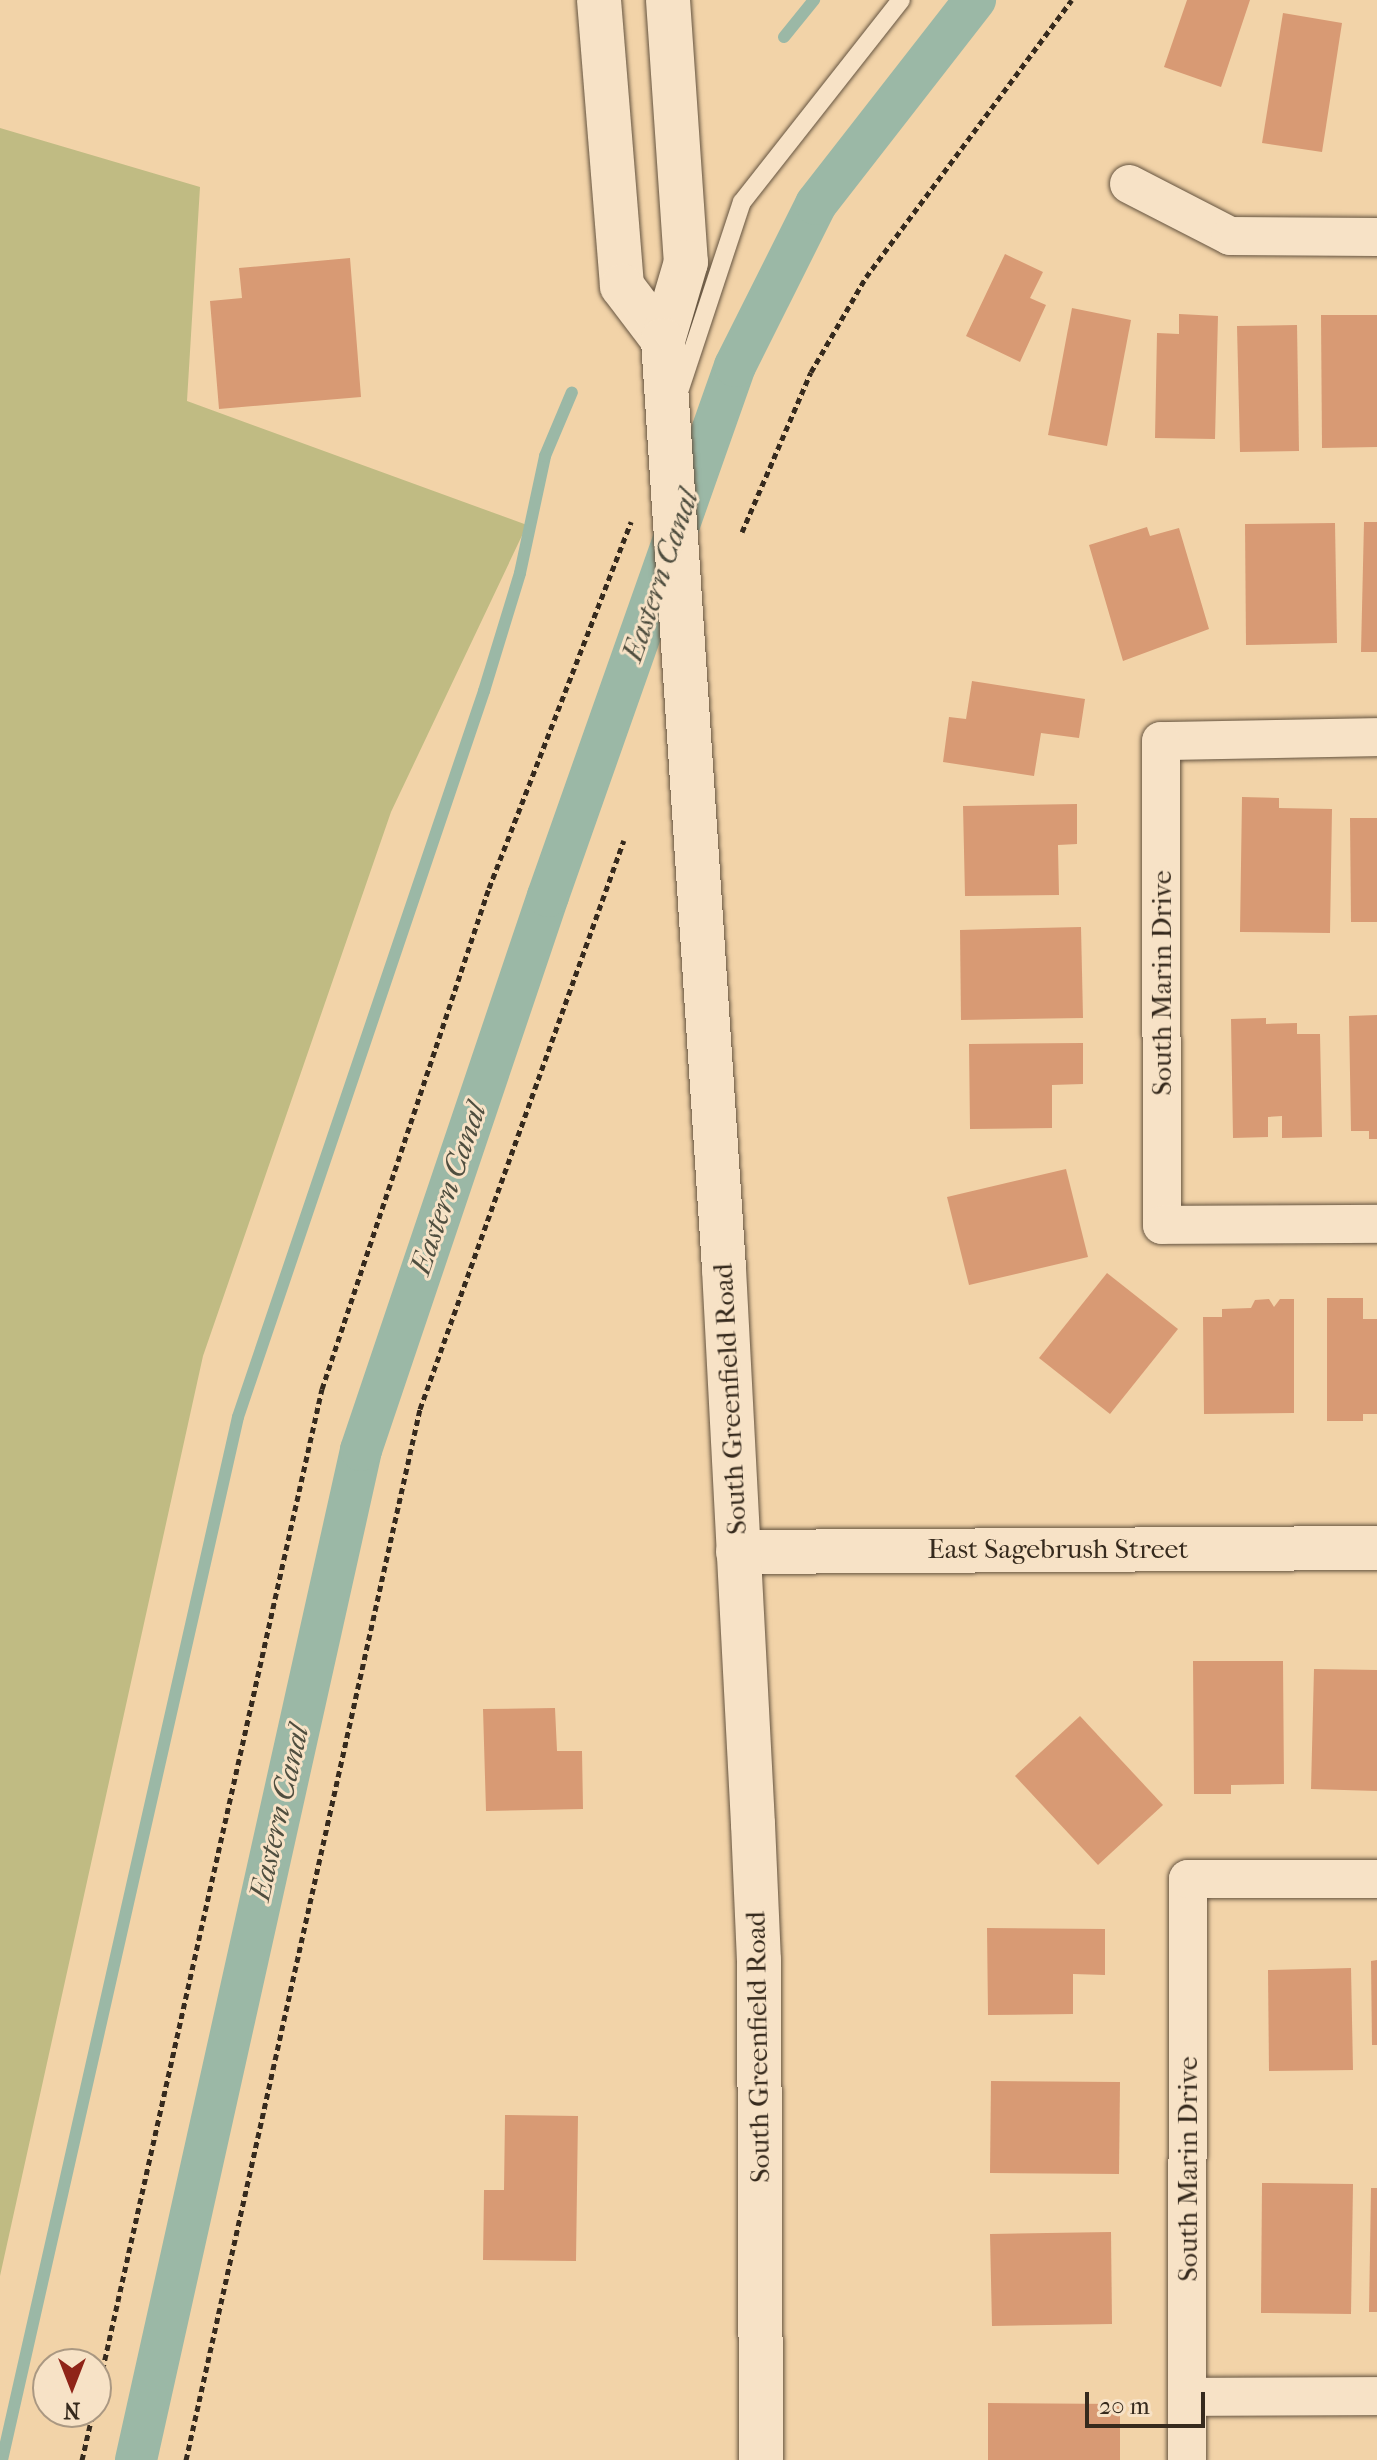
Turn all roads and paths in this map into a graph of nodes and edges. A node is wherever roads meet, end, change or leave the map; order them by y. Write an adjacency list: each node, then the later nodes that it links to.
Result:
1 (599, 0): 7 (main road)
2 (668, 0): 7 (main road, South Greenfield Road)
3 (901, 0): 8 (lane)
4 (1072, 0): 10 (path)
5 (1129, 184): 6 (street)
6 (1377, 237)
7 (663, 340): 8 (main road, South Greenfield Road)
8 (670, 435): 15 (main road, South Greenfield Road)
9 (635, 511): 17 (path)
10 (742, 532)
11 (1377, 737): 13 (street, South Marin Drive)
12 (624, 840): 22 (path)
13 (1377, 1224)
14 (1377, 1548): 15 (main road, East Sagebrush Street)
15 (738, 1552): 23 (main road, South Greenfield Road)
16 (1377, 1879): 19 (street, South Marin Drive)
17 (107, 2348)
18 (1377, 2396): 19 (street)
19 (1187, 2397): 24 (street, South Marin Drive)
20 (89, 2428): 21 (path)
21 (82, 2460)
22 (186, 2460)
23 (761, 2460)
24 (1187, 2460)

